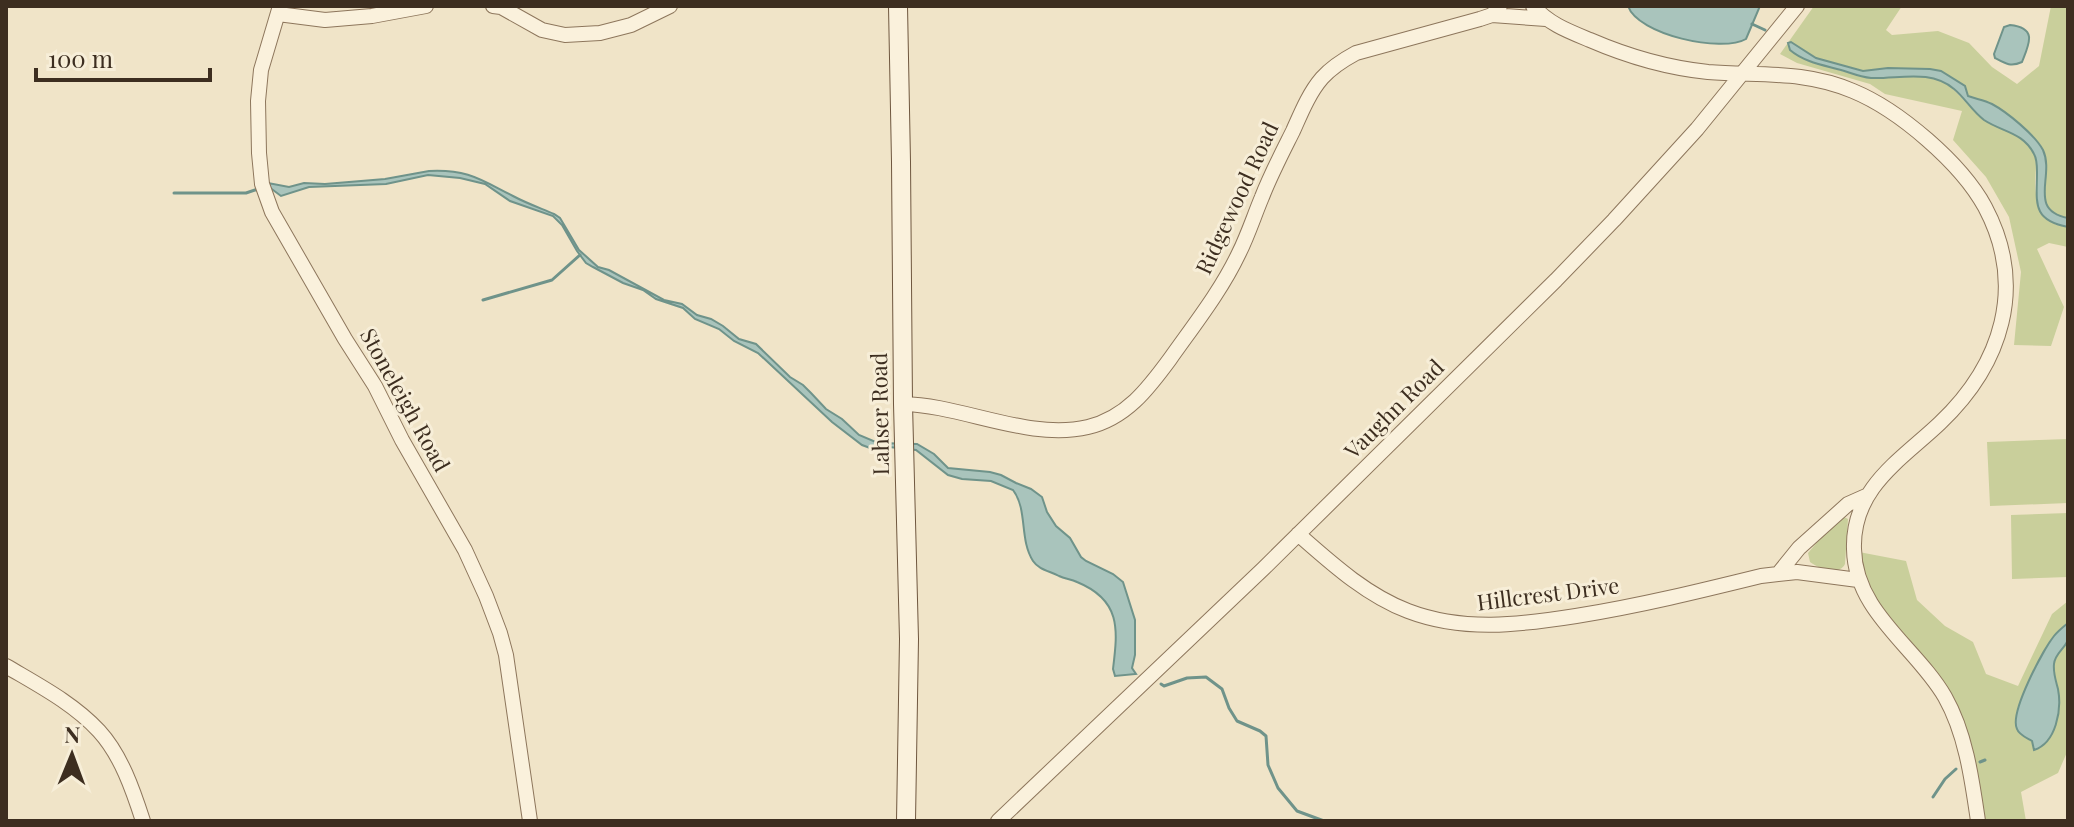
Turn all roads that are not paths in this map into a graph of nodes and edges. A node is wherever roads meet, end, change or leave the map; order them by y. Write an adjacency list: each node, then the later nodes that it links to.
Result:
1 (426, 6): 7 (street)
2 (493, 6): 3 (street)
3 (670, 6)
4 (898, 6): 11 (street, Lahser Road)
5 (1533, 6): 9 (street)
6 (1797, 6): 10 (street, Vaughn Road)
7 (279, 10): 18 (street, Stoneleigh Road)
8 (1496, 10): 9 (street, Ridgewood Road); 11 (street, Ridgewood Road)
9 (1546, 19): 10 (street)
10 (1744, 73): 12 (street); 13 (street, Vaughn Road)
11 (903, 404): 19 (street, Lahser Road)
12 (1866, 496): 14 (street); 15 (street)
13 (1298, 534): 14 (street, Hillcrest Drive); 20 (street, Vaughn Road)
14 (1778, 574): 15 (street, Hillcrest Drive)
15 (1858, 580): 21 (street)
16 (6, 666): 17 (street)
17 (143, 821)
18 (530, 821)
19 (906, 821)
20 (998, 821)
21 (1978, 821)

